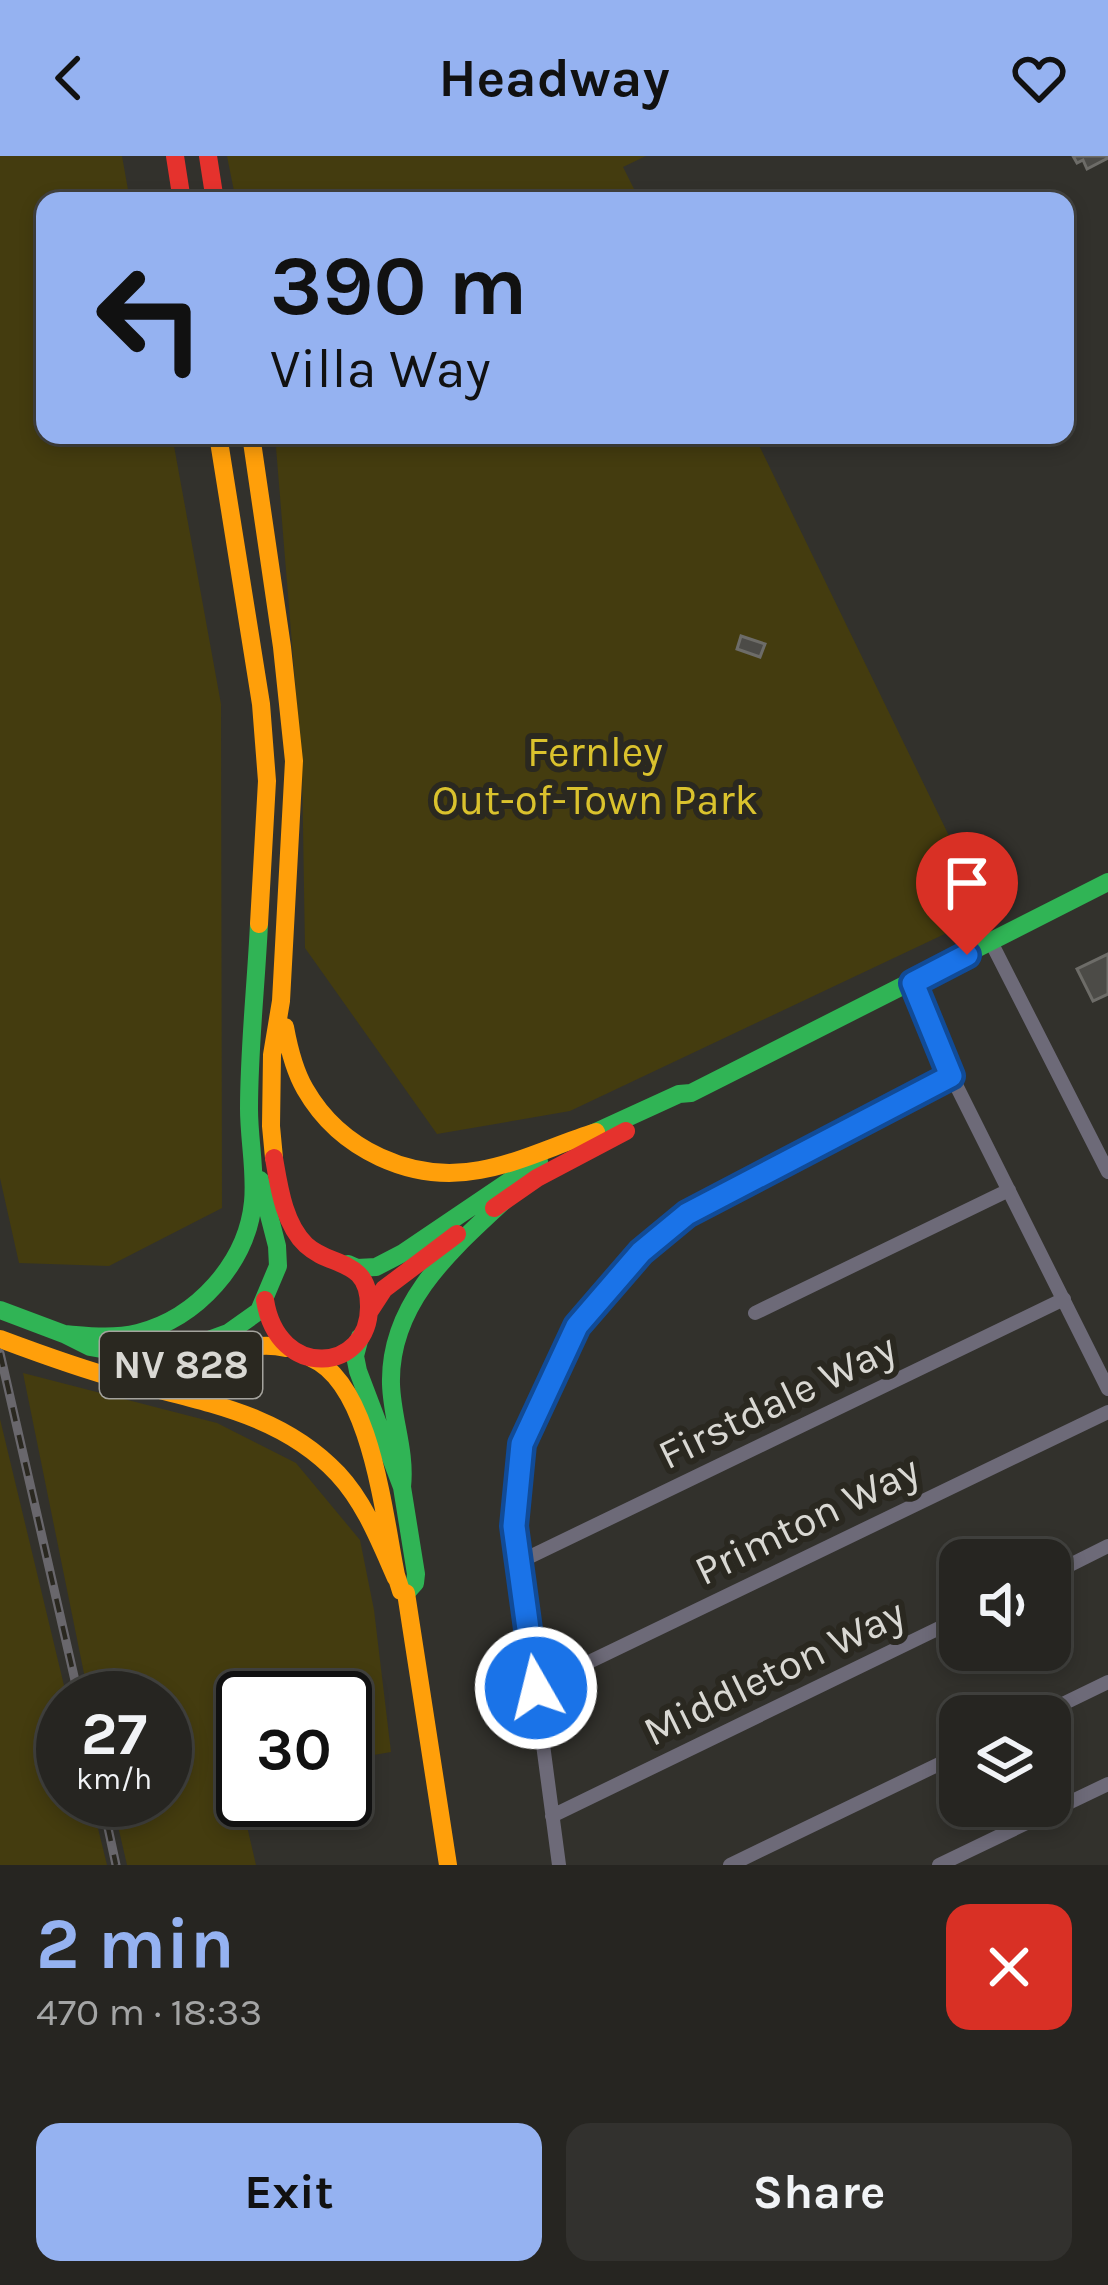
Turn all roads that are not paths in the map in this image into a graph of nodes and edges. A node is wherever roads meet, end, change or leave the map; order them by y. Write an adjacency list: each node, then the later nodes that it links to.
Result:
1 (175, 156): 3 (main road)
2 (208, 156): 4 (main road)
3 (181, 192)
4 (214, 192)
5 (219, 444): 7 (main road)
6 (252, 444): 8 (main road)
7 (229, 510): 8 (main road); 16 (main road)
8 (282, 646): 12 (main road)
9 (1108, 882): 10 (main road)
10 (991, 942): 11 (main road); 17 (street)
11 (913, 983): 13 (street); 14 (main road)
12 (281, 1001): 15 (main road); 20 (main road)
13 (951, 1076): 18 (street); 38 (street)
14 (691, 1093): 15 (main road); 19 (main road)
15 (596, 1132): 21 (main road)
16 (253, 1161): 22 (main road); 28 (main road)
17 (1108, 1172)
18 (1010, 1190): 23 (street); 27 (street)
19 (506, 1199): 26 (main road); 36 (main road)
20 (323, 1254): 21 (main road); 22 (main road)
21 (348, 1264): 26 (main road)
22 (275, 1275): 24 (main road)
23 (1064, 1299): 34 (street); 38 (street, Firstdale Way)
24 (266, 1300): 28 (main road); 31 (main road)
25 (0, 1310): 28 (main road)
26 (369, 1312): 29 (main road)
27 (755, 1313)
28 (64, 1334)
29 (360, 1337): 32 (main road, NV 828); 36 (main road)
30 (0, 1339): 33 (main road)
31 (286, 1348): 32 (main road); 33 (main road, NV 828)
32 (311, 1358): 40 (main road)
33 (71, 1364): 40 (main road)
34 (1108, 1389)
35 (1108, 1412): 43 (street, Primton Way)
36 (402, 1487): 40 (main road)
37 (1108, 1546): 39 (street)
38 (519, 1562): 43 (street)
39 (1071, 1564)
40 (401, 1586): 48 (main road)
41 (939, 1628): 47 (street, Middleton Way)
42 (1108, 1682): 44 (street)
43 (536, 1688): 47 (street)
44 (1071, 1700)
45 (939, 1764): 50 (street)
46 (1108, 1784): 51 (street)
47 (552, 1816): 49 (street)
48 (448, 1865)
49 (559, 1865)
50 (730, 1865)
51 (939, 1865)

